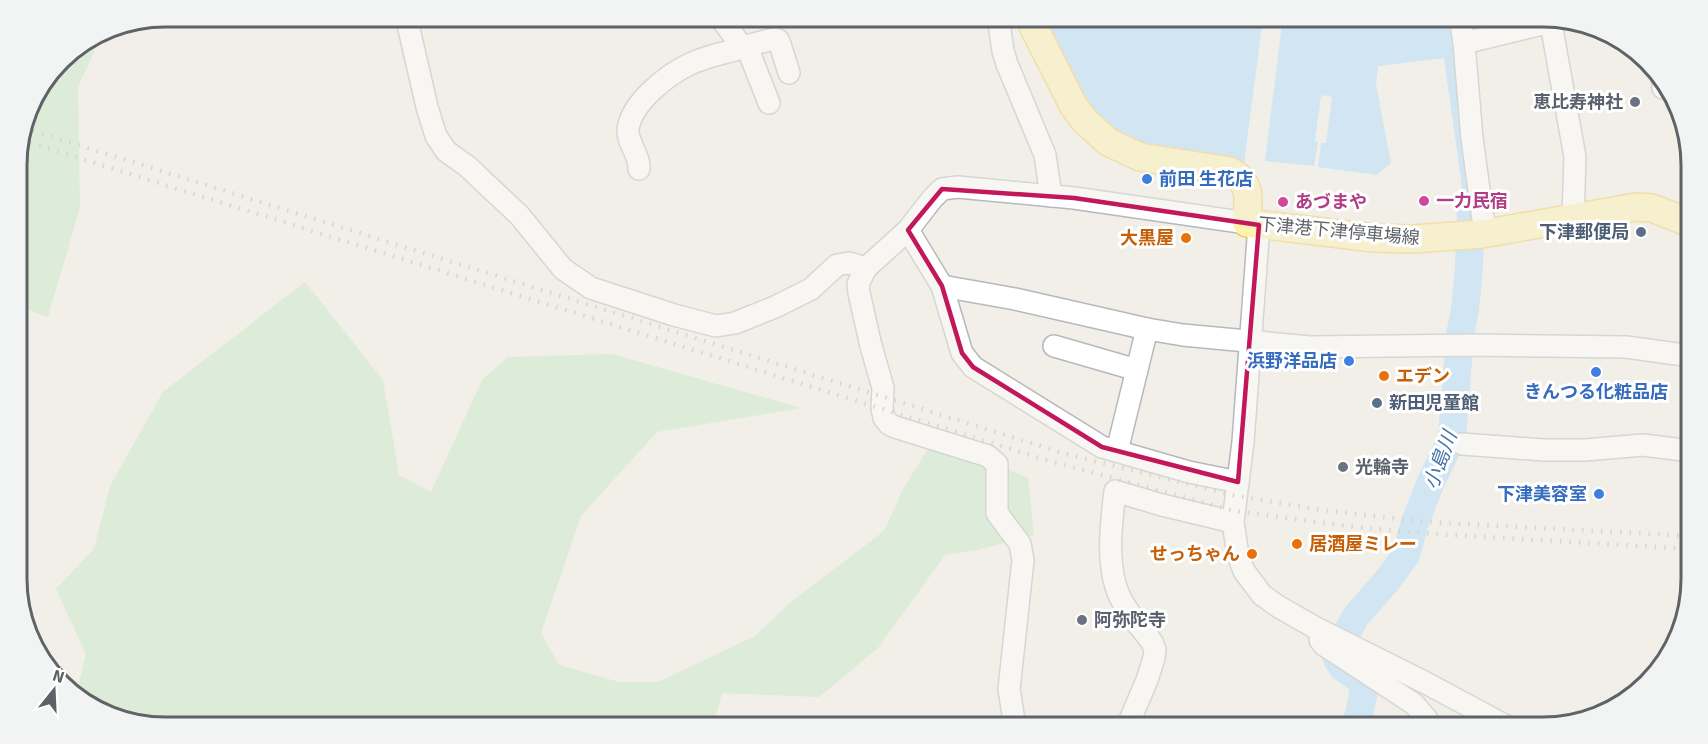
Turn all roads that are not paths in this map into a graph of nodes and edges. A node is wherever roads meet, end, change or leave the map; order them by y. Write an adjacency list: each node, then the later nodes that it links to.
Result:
1 (409, 27): 19 (street)
2 (728, 27): 9 (street)
3 (1000, 27): 13 (street)
4 (1034, 27): 16 (main road, 下津港下津停車場線)
5 (1462, 27): 8 (street)
6 (1524, 27): 8 (street)
7 (1551, 27): 14 (street)
8 (1464, 43): 18 (street)
9 (745, 47): 10 (street); 11 (street); 12 (street)
10 (789, 73)
11 (769, 103)
12 (639, 169)
13 (1051, 196): 16 (street); 17 (street)
14 (1573, 218): 15 (main road, 下津港下津停車場線); 18 (main road, 下津港下津停車場線)
15 (1681, 220)
16 (1253, 224): 18 (main road, 下津港下津停車場線); 22 (street)
17 (908, 230): 19 (street); 20 (street)
18 (1478, 234)
19 (866, 268): 32 (street)
20 (942, 286): 21 (street); 28 (street)
21 (1146, 329): 22 (street); 25 (street)
22 (1251, 340): 24 (street); 29 (street)
23 (1054, 346): 25 (street)
24 (1681, 355)
25 (1137, 370): 28 (street)
26 (1462, 444): 27 (street)
27 (1681, 450)
28 (1117, 452): 29 (street)
29 (1238, 482): 30 (street)
30 (1233, 522): 31 (street); 33 (street)
31 (1316, 628): 34 (street); 35 (street)
32 (1013, 717)
33 (1130, 717)
34 (1425, 717)
35 (1489, 717)

